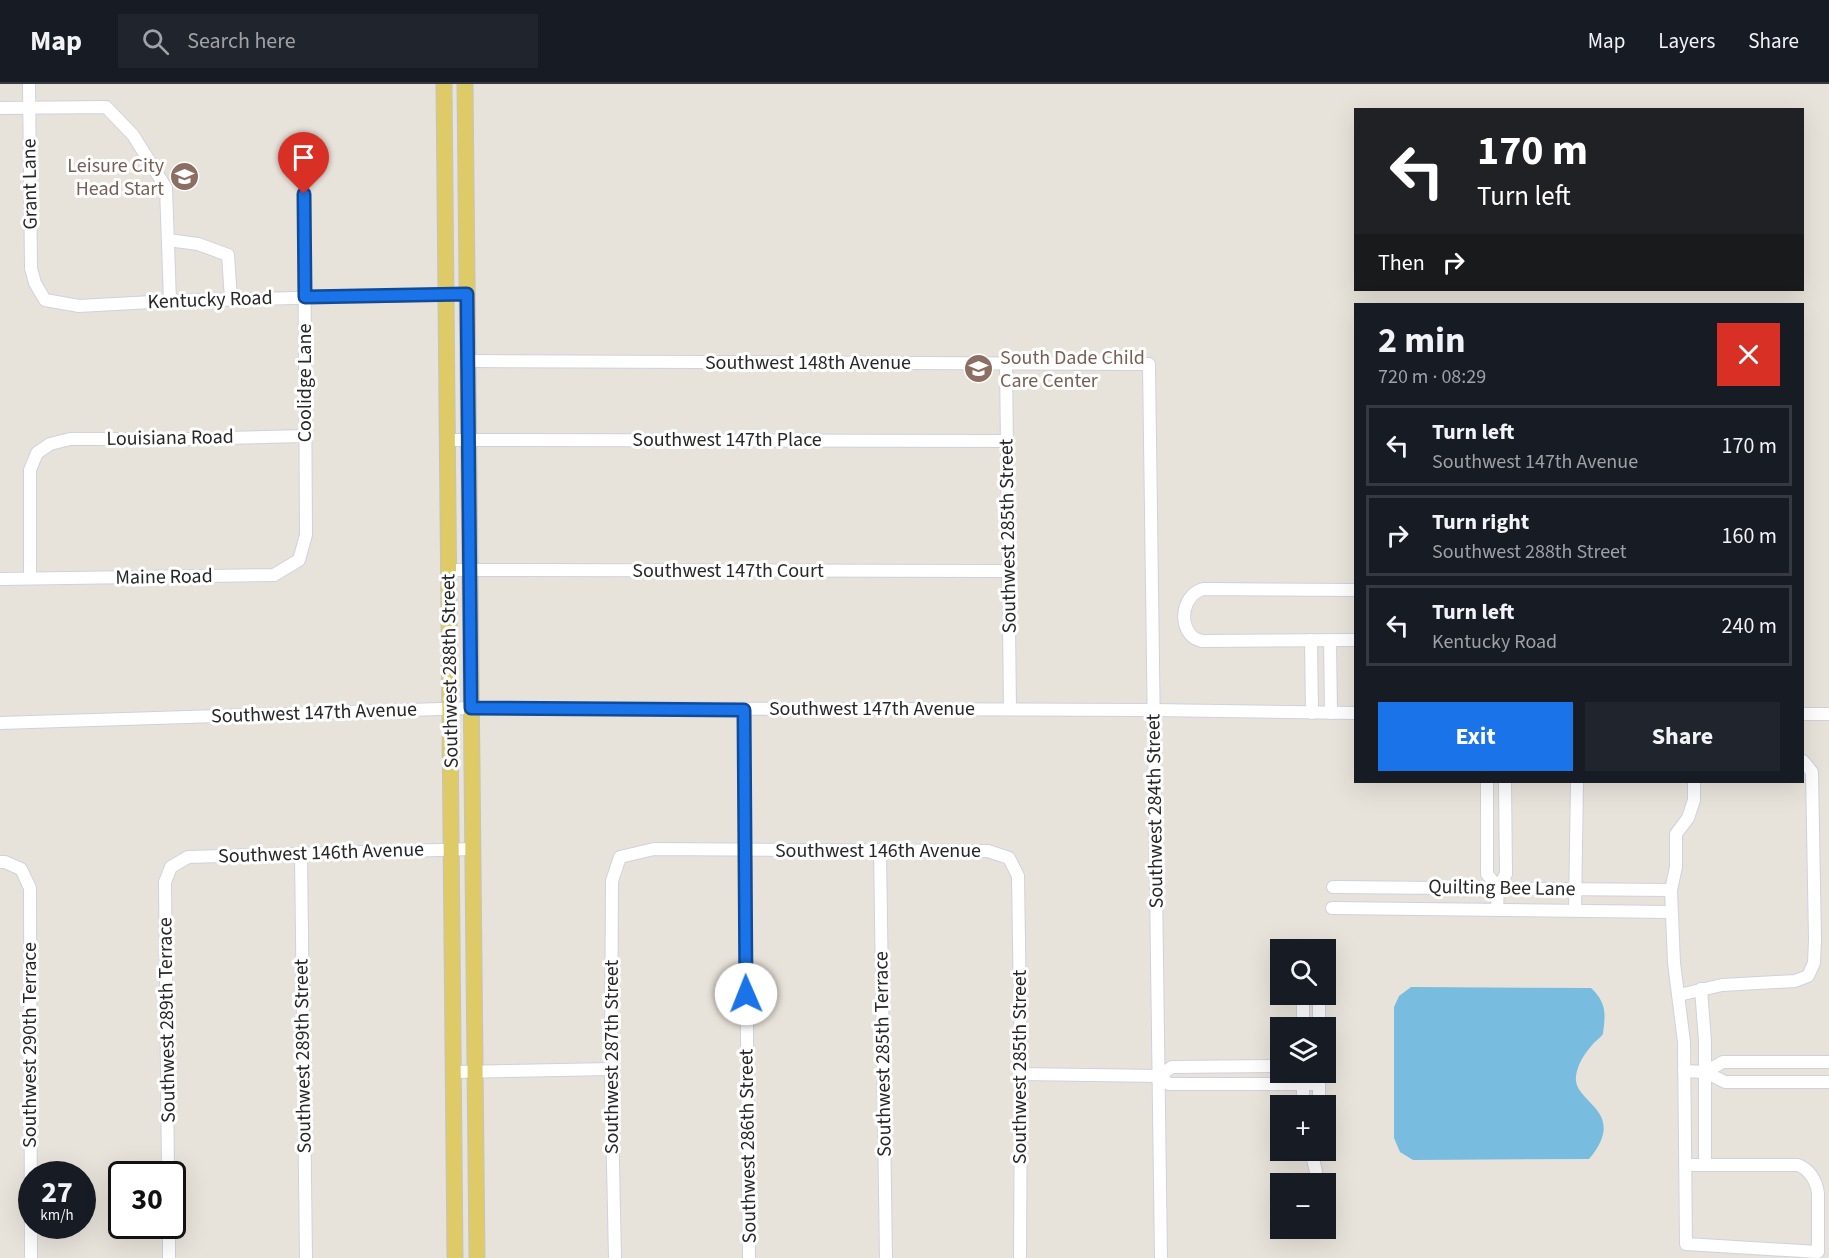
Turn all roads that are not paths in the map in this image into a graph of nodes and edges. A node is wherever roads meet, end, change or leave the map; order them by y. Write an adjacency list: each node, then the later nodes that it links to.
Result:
1 (29, 84): 4 (street, Grant Lane)
2 (444, 84): 10 (main road, Southwest 288th Street)
3 (465, 84): 9 (main road, Southwest 288th Street)
4 (29, 107): 5 (street); 7 (street); 8 (street, Grant Lane)
5 (0, 108)
6 (304, 194): 11 (street, Coolidge Lane)
7 (168, 240): 12 (street); 13 (street)
8 (35, 283): 13 (street, Kentucky Road)
9 (467, 294): 10 (street, Kentucky Road); 14 (main road, Southwest 288th Street)
10 (446, 295): 11 (street, Kentucky Road); 18 (main road, Southwest 288th Street)
11 (305, 297): 12 (street, Kentucky Road); 17 (street, Coolidge Lane)
12 (231, 299): 13 (street, Kentucky Road)
13 (170, 301)
14 (468, 361): 15 (street, Southwest 148th Avenue); 19 (main road, Southwest 288th Street)
15 (1006, 363): 16 (street, Southwest 148th Avenue); 20 (street, Southwest 285th Street)
16 (1149, 364): 35 (street, Southwest 284th Street)
17 (305, 436): 21 (street, Coolidge Lane); 25 (street, Louisiana Road)
18 (447, 440): 19 (street, Southwest 147th Place); 22 (main road, Southwest 288th Street)
19 (469, 440): 20 (street, Southwest 147th Place); 23 (main road, Southwest 288th Street)
20 (1006, 441): 24 (street, Southwest 285th Street)
21 (306, 535): 25 (street, Maine Road)
22 (448, 570): 23 (street, Southwest 147th Court); 31 (main road, Southwest 288th Street)
23 (470, 570): 24 (street, Southwest 147th Court); 32 (main road, Southwest 288th Street)
24 (1008, 571): 34 (street, Southwest 285th Street)
25 (30, 578): 26 (street, Maine Road)
26 (0, 579)
27 (1354, 590): 28 (street)
28 (1311, 640): 29 (street); 36 (street)
29 (1330, 640): 30 (street); 37 (street)
30 (1354, 640)
31 (449, 708): 32 (street, Southwest 147th Avenue); 41 (street, Southwest 147th Avenue); 47 (main road, Southwest 288th Street)
32 (471, 708): 33 (street, Southwest 147th Avenue); 48 (main road, Southwest 288th Street)
33 (744, 710): 34 (street, Southwest 147th Avenue); 49 (street, Southwest 286th Street)
34 (1010, 710): 35 (street, Southwest 147th Avenue)
35 (1153, 710): 36 (street, Southwest 147th Avenue); 74 (street, Southwest 284th Street)
36 (1312, 713): 37 (street, Southwest 147th Avenue)
37 (1331, 713): 38 (street, Southwest 147th Avenue)
38 (1354, 713)
39 (1804, 714): 40 (street)
40 (1829, 714)
41 (0, 723)
42 (1804, 762): 64 (street)
43 (1487, 783): 57 (street)
44 (1505, 783): 57 (street)
45 (1577, 783): 58 (street)
46 (1694, 783): 59 (street)
47 (451, 849): 48 (street, Southwest 146th Avenue); 51 (street, Southwest 146th Avenue); 71 (main road, Southwest 288th Street)
48 (473, 849): 69 (main road, Southwest 288th Street)
49 (745, 850): 50 (street, Southwest 146th Avenue); 52 (street, Southwest 146th Avenue); 89 (street, Southwest 286th Street)
50 (880, 850): 55 (street, Southwest 146th Avenue); 90 (street, Southwest 285th Terrace)
51 (301, 854): 54 (street, Southwest 146th Avenue); 85 (street, Southwest 289th Street)
52 (620, 857): 68 (street, Southwest 287th Street)
53 (0, 862): 83 (street, Southwest 290th Terrace)
54 (171, 867): 77 (street, Southwest 289th Terrace)
55 (1018, 876): 73 (street, Southwest 285th Street)
56 (1333, 887): 57 (street, Quilting Bee Lane)
57 (1498, 888): 58 (street, Quilting Bee Lane); 61 (street)
58 (1575, 889): 59 (street, Quilting Bee Lane); 62 (street)
59 (1671, 890): 63 (street)
60 (1332, 908): 61 (street, Quilting Bee Lane)
61 (1497, 910): 62 (street, Quilting Bee Lane)
62 (1575, 910): 63 (street, Quilting Bee Lane)
63 (1671, 912): 65 (street)
64 (1701, 989): 65 (street); 72 (street)
65 (1679, 995): 70 (street)
66 (1829, 1062): 72 (street)
67 (1270, 1066): 74 (street)
68 (611, 1070): 69 (street); 88 (street, Southwest 287th Street)
69 (476, 1071): 71 (street); 87 (main road, Southwest 288th Street)
70 (1684, 1071): 72 (street); 80 (street)
71 (453, 1072): 86 (main road, Southwest 288th Street)
72 (1705, 1072): 76 (street); 81 (street)
73 (1021, 1074): 74 (street); 91 (street, Southwest 285th Street)
74 (1159, 1076): 75 (street); 92 (street, Southwest 284th Street)
75 (1270, 1079)
76 (1829, 1082)
77 (168, 1161)
78 (1314, 1161): 79 (street)
79 (1317, 1161)
80 (1685, 1165): 81 (street); 81 (street)
81 (1705, 1165)
82 (169, 1239): 84 (street)
83 (31, 1258)
84 (169, 1258)
85 (306, 1258)
86 (455, 1258)
87 (477, 1258)
88 (615, 1258)
89 (749, 1258)
90 (886, 1258)
91 (1020, 1258)
92 (1161, 1258)

